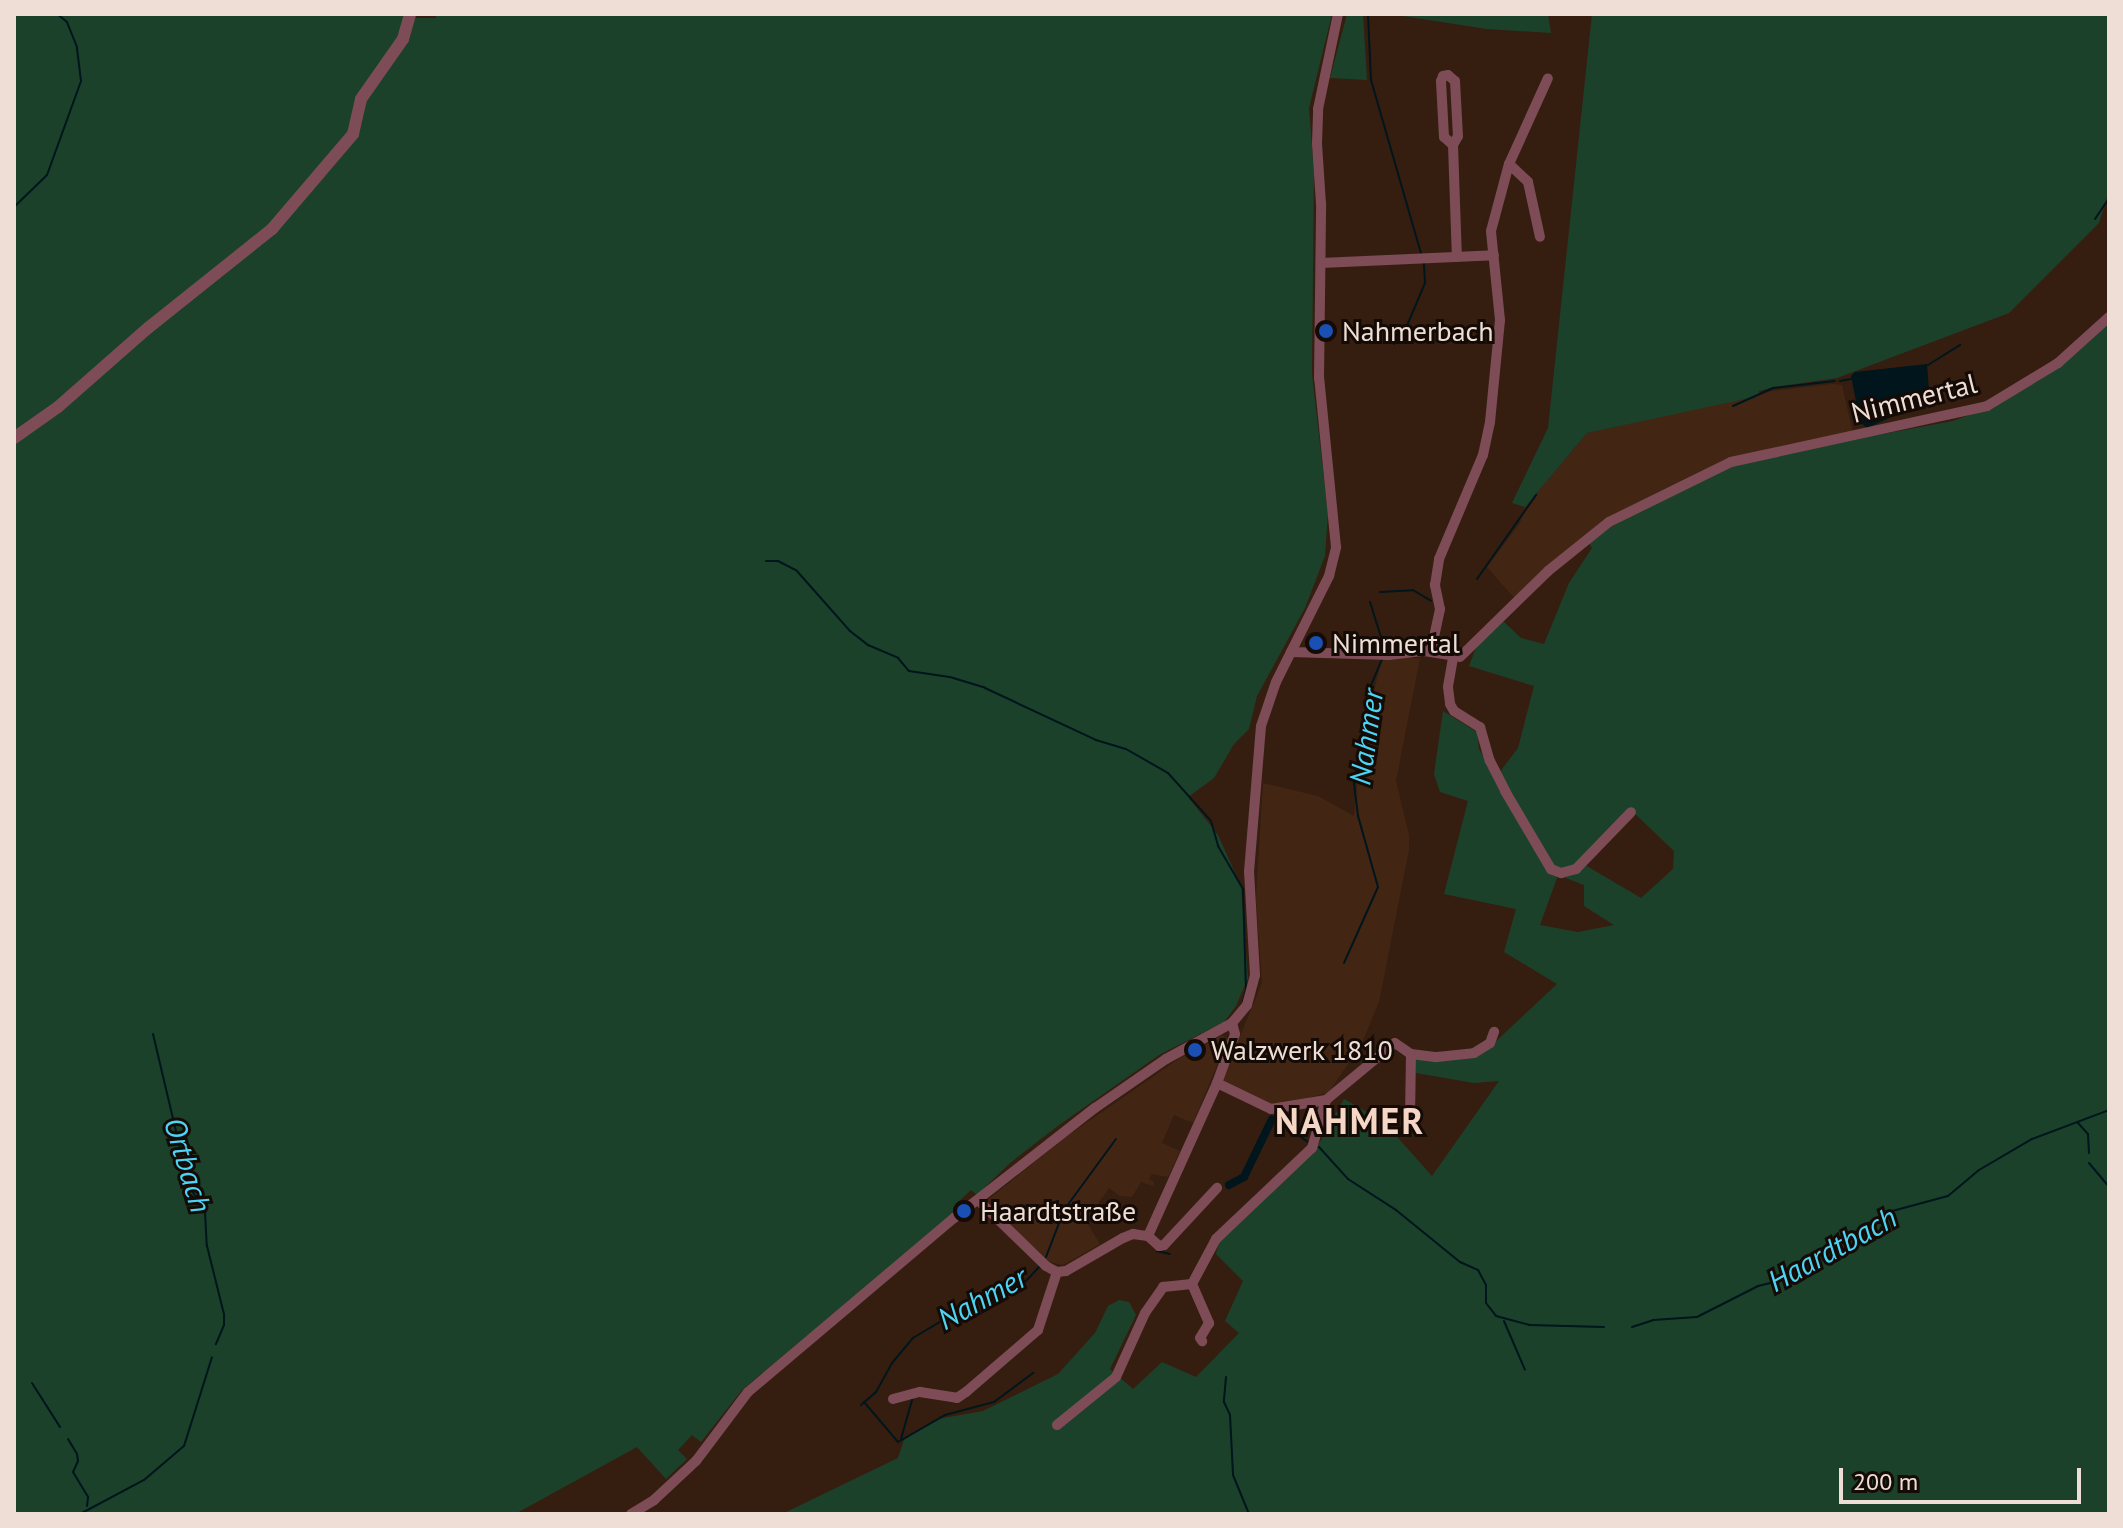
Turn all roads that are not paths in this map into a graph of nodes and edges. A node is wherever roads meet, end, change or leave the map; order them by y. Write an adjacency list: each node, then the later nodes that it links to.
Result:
1 (410, 14): 11 (street)
2 (1338, 14): 9 (street)
3 (1548, 78): 5 (street)
4 (1453, 145): 4 (street); 8 (street)
5 (1509, 164): 6 (street); 7 (street)
6 (1540, 237)
7 (1494, 255): 8 (street); 12 (street)
8 (1457, 257): 9 (street)
9 (1321, 263): 13 (street)
10 (2109, 317): 14 (street, Nimmertal)
11 (14, 438)
12 (1431, 651): 13 (street); 14 (street)
13 (1291, 652): 16 (street)
14 (1453, 658): 15 (street)
15 (1631, 812)
16 (1232, 1023): 19 (street); 23 (street)
17 (1494, 1032): 18 (street)
18 (1411, 1054): 20 (street); 21 (street)
19 (1217, 1083): 20 (street); 24 (street)
20 (1326, 1100): 26 (street)
21 (1410, 1120)
22 (1217, 1188): 24 (street)
23 (978, 1200): 25 (street); 30 (street)
24 (1148, 1236): 25 (street)
25 (1057, 1272): 28 (street)
26 (1192, 1284): 27 (street); 29 (street)
27 (1202, 1341)
28 (893, 1399)
29 (1057, 1425)
30 (631, 1514)

